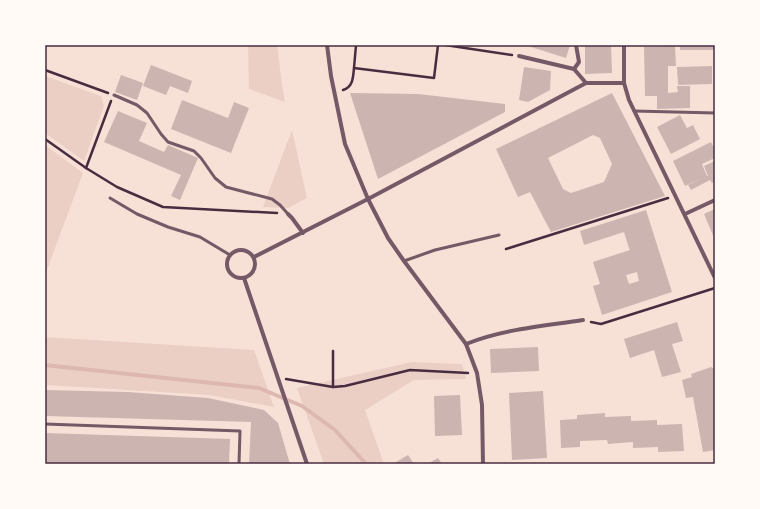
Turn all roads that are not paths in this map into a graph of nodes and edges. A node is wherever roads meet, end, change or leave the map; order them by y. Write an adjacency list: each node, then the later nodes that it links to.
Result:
1 (327, 45): 12 (street)
2 (576, 45): 5 (street)
3 (624, 45): 6 (street)
4 (519, 56): 5 (street)
5 (574, 69): 7 (street)
6 (624, 83): 7 (street); 9 (street)
7 (586, 84): 12 (street)
8 (114, 95): 14 (lane)
9 (634, 111): 10 (lane); 15 (street)
10 (715, 113)
11 (110, 198): 18 (lane)
12 (368, 199): 16 (street); 20 (street)
13 (715, 200): 15 (street)
14 (288, 214): 16 (street)
15 (685, 214): 22 (street)
16 (303, 233): 19 (street)
17 (499, 234): 20 (lane)
18 (230, 255): 19 (street); 21 (street)
19 (254, 257): 21 (street)
20 (404, 261): 24 (street)
21 (244, 278): 27 (street)
22 (715, 278)
23 (583, 320): 24 (street)
24 (466, 344): 28 (street)
25 (45, 424): 26 (lane)
26 (239, 464)
27 (307, 464)
28 (483, 464)

